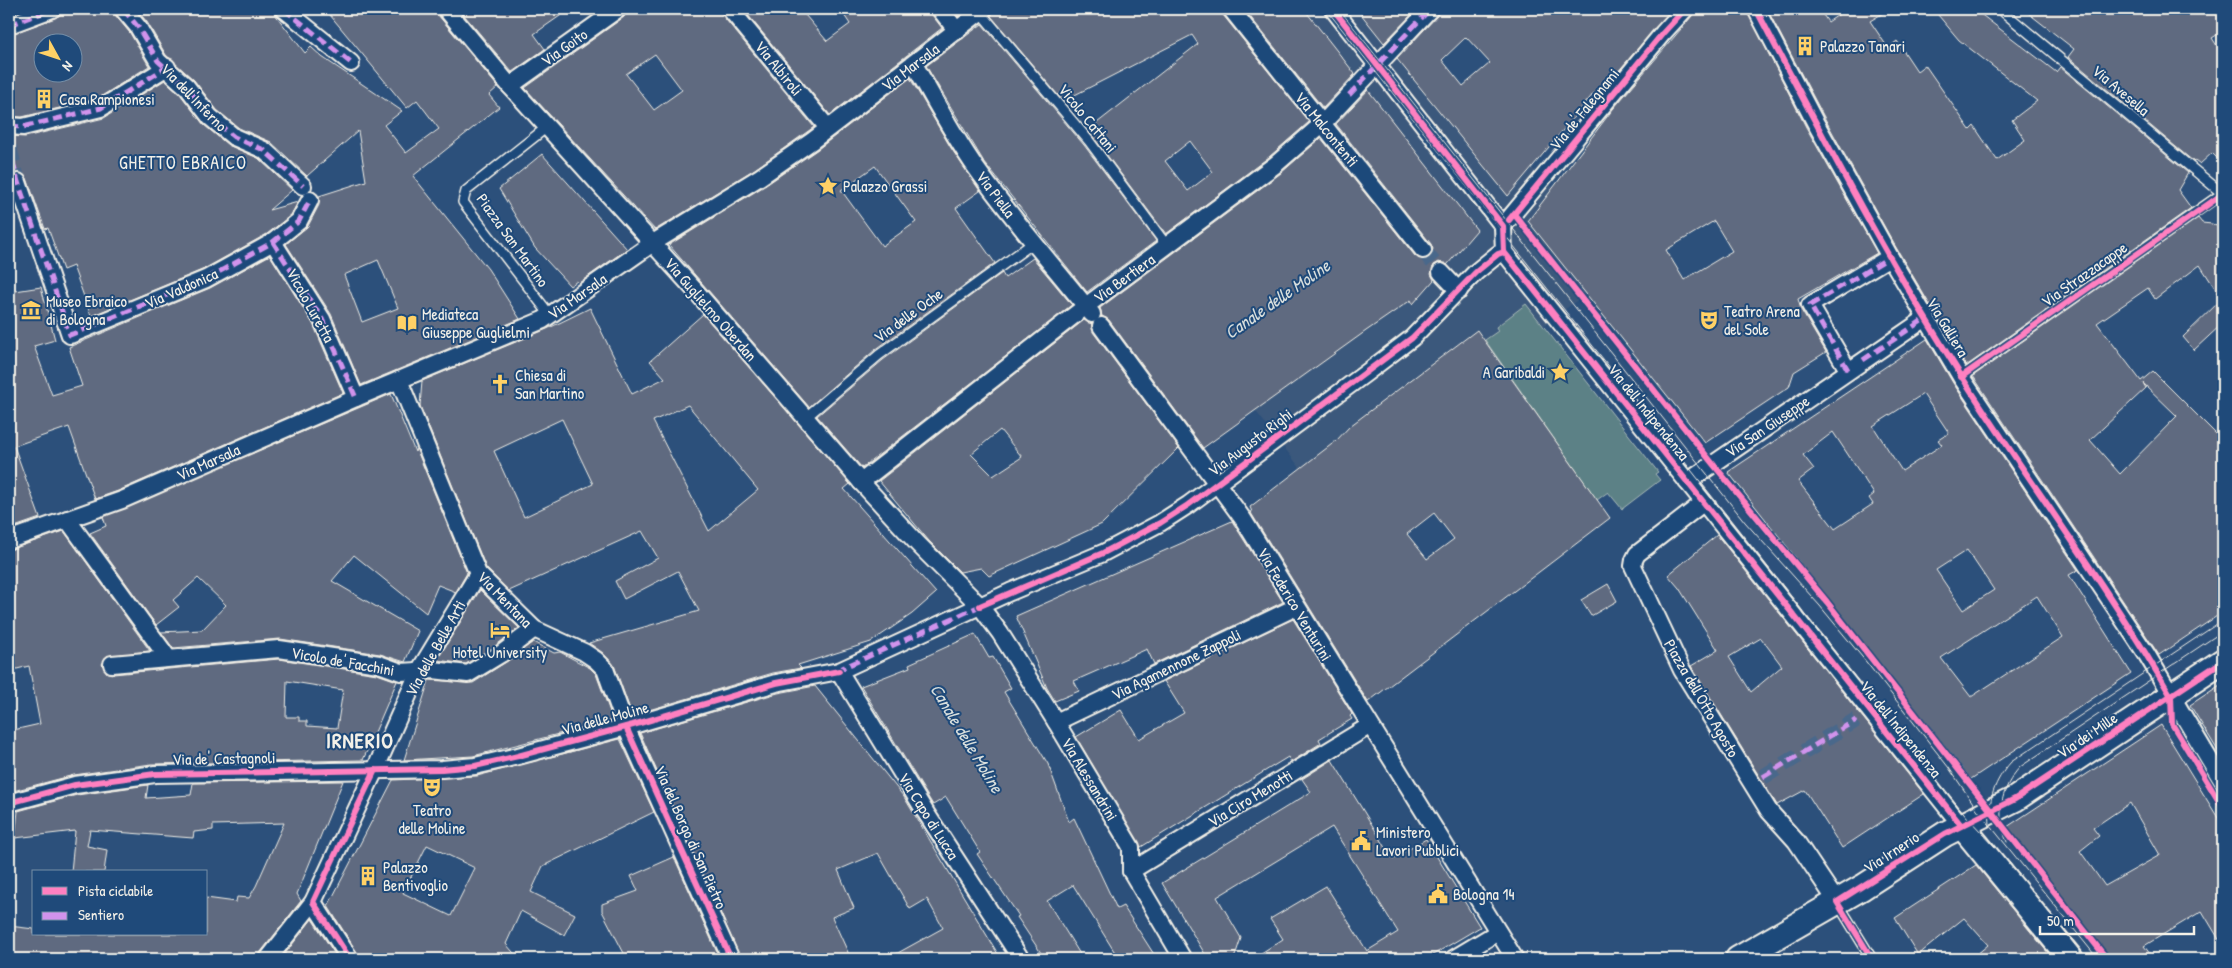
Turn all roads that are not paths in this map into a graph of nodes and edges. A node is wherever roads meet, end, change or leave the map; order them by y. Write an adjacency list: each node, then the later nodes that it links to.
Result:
1 (52, 9): 15 (street)
2 (123, 9): 21 (street, Via dell'Inferno)
3 (284, 9): 18 (street)
4 (446, 9): 22 (street, Via Guglielmo Oberdan)
5 (618, 9): 22 (street, Via Goito)
6 (730, 9): 26 (street, Via Albiroli)
7 (940, 9): 17 (street)
8 (1231, 9): 23 (street, Via Malcontenti)
9 (1333, 9): 20 (street)
10 (1430, 9): 20 (street, Via Bertiera)
11 (1685, 9): 30 (street, Via de' Falegnami)
12 (1756, 9): 37 (street, Via Galliera)
13 (2000, 9): 29 (lane, Via Avesella)
14 (982, 10): 17 (street, Via Marsala); 34 (lane, Vicolo Cattani)
15 (30, 13): 16 (street)
16 (9, 25)
17 (957, 31): 19 (street, Via Marsala)
18 (351, 63)
19 (914, 64): 26 (street, Via Marsala); 33 (street, Via Piella)
20 (1377, 65): 23 (street, Via Bertiera); 30 (street)
21 (167, 67): 24 (street); 28 (street, Via dell'Inferno)
22 (510, 86): 25 (street, Via Guglielmo Oberdan)
23 (1322, 124): 34 (street, Via Bertiera); 35 (street, Via Malcontenti)
24 (9, 126)
25 (547, 127): 32 (street, Via Guglielmo Oberdan); 40 (lane, Piazza San Martino)
26 (828, 128): 32 (street, Via Marsala)
27 (18, 182): 31 (street, Via Valdonica)
28 (307, 193): 31 (street, Via Valdonica)
29 (2223, 194): 44 (lane, Via Strazzacappe)
30 (1503, 226): 36 (street)
31 (274, 242): 46 (street, Vicolo Luretta)
32 (653, 243): 40 (street, Via Marsala); 47 (street, Via Guglielmo Oberdan)
33 (1033, 243): 41 (street, Via Piella); 47 (lane, Via delle Oche)
34 (1168, 246): 41 (street, Via Bertiera)
35 (1423, 250)
36 (1504, 252): 39 (street, Via Augusto Righi); 49 (street, Via dell'Indipendenza)
37 (1890, 257): 42 (street, Via Galliera); 43 (street)
38 (1441, 272): 39 (street)
39 (1459, 291): 50 (street, Via Augusto Righi)
40 (550, 315): 45 (street, Via Marsala)
41 (1093, 316): 48 (street, Via Bertiera); 50 (street, Via Piella)
42 (1926, 318): 43 (street, Via San Giuseppe); 44 (street, Via Galliera)
43 (1848, 370): 49 (street, Via San Giuseppe)
44 (1961, 377): 63 (street, Via Galliera)
45 (399, 380): 46 (street, Via Marsala); 54 (street, Via Mentana)
46 (356, 398): 52 (street, Via Marsala)
47 (806, 418): 48 (street, Via Guglielmo Oberdan)
48 (861, 482): 55 (street, Via Guglielmo Oberdan)
49 (1687, 482): 51 (street, Via dell'Indipendenza)
50 (1217, 483): 55 (street, Via Augusto Righi); 56 (street, Via Federico Venturini)
51 (1703, 502): 70 (street, Via dell'Indipendenza); 73 (street, Piazza dell'Otto Agosto)
52 (67, 519): 53 (street, Via Marsala); 58 (street)
53 (9, 540)
54 (478, 574): 57 (street, Via Mentana); 61 (street, Via delle Belle Arti)
55 (980, 606): 62 (street, Via delle Moline); 64 (street, Via Alessandrini)
56 (1296, 607): 64 (street, Via Agamennone Zappoli); 65 (street, Via Federico Venturini)
57 (534, 629): 61 (street, Vicolo de' Facchini); 66 (street, Via Mentana)
58 (168, 658): 60 (street, Vicolo de' Facchini); 61 (street, Vicolo de' Facchini)
59 (2223, 661): 63 (street, Via dei Mille)
60 (112, 664)
61 (419, 671): 67 (street, Via delle Belle Arti)
62 (839, 671): 66 (street, Via delle Moline); 78 (street, Via Capo di Lucca)
63 (2171, 696): 68 (street, Via Galliera); 70 (street, Via dei Mille)
64 (1056, 722): 71 (street, Via Alessandrini)
65 (1369, 726): 71 (street, Via Ciro Menotti); 74 (street)
66 (626, 727): 67 (street, Via delle Moline); 77 (street, Via del Borgo di San Pietro)
67 (375, 770): 69 (street, Via de' Castagnoli); 72 (street, Via delle Belle Arti)
68 (2223, 782)
69 (9, 803)
70 (1961, 826): 73 (street, Via Irnerio); 84 (street, Via dell'Indipendenza)
71 (1131, 871): 79 (street, Via Alessandrini)
72 (313, 902): 75 (street, Via delle Belle Arti); 76 (street)
73 (1837, 902): 82 (street, Via Irnerio); 83 (lane)
74 (1498, 932): 80 (street); 81 (street)
75 (268, 959)
76 (350, 959)
77 (731, 959)
78 (1021, 959)
79 (1183, 959)
80 (1453, 959)
81 (1515, 959)
82 (1738, 959)
83 (1872, 959)
84 (2070, 959)

